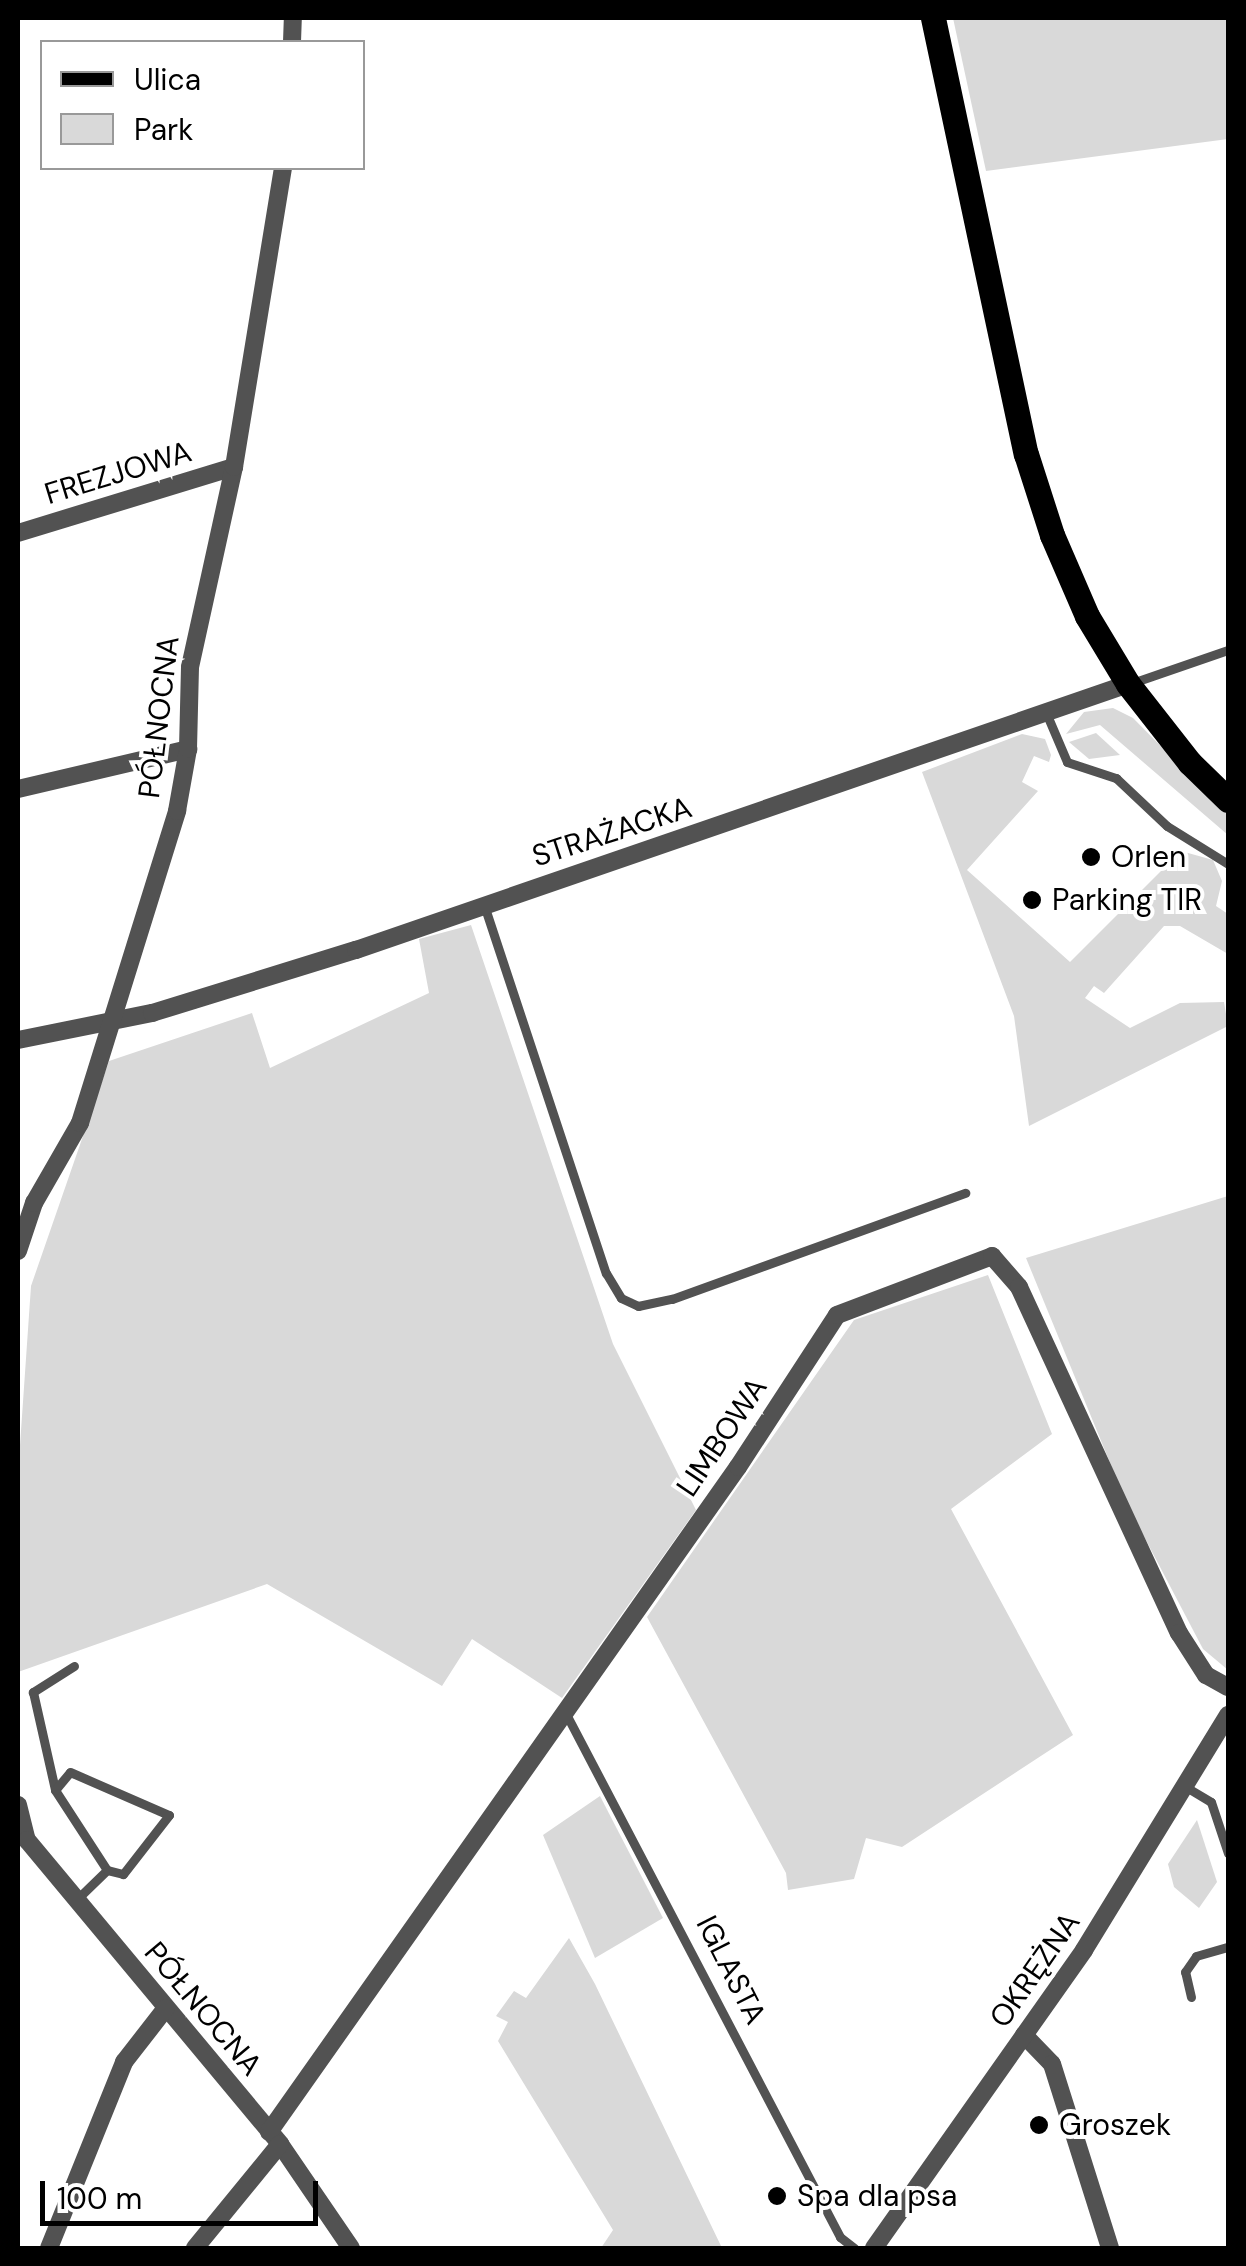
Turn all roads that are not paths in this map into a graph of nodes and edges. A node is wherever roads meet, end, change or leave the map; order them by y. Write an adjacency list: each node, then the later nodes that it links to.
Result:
1 (933, 18): 6 (main road)
2 (282, 170): 3 (street, PÓŁNOCNA)
3 (234, 467): 4 (street, FREZJOWA); 8 (street, PÓŁNOCNA)
4 (18, 532)
5 (1228, 650): 6 (lane)
6 (1128, 684): 7 (street, STRAŻACKA); 10 (main road)
7 (1047, 715): 11 (lane); 12 (street, STRAŻACKA)
8 (188, 750): 9 (street); 13 (street, PÓŁNOCNA)
9 (18, 789)
10 (1228, 800)
11 (1228, 864)
12 (483, 902): 13 (street, STRAŻACKA); 15 (lane)
13 (110, 1024): 14 (street, STRAŻACKA); 16 (street, PÓŁNOCNA)
14 (18, 1040)
15 (965, 1192)
16 (18, 1252)
17 (74, 1666): 22 (lane)
18 (1228, 1688): 19 (street, LIMBOWA)
19 (565, 1712): 32 (street, LIMBOWA); 36 (lane, IGLASTA)
20 (1228, 1714): 21 (street, OKRĘŻNA)
21 (1186, 1787): 25 (lane); 31 (street, OKRĘŻNA)
22 (55, 1790): 26 (lane); 26 (lane)
23 (18, 1804): 24 (street, PÓŁNOCNA)
24 (21, 1840): 27 (street, PÓŁNOCNA)
25 (1228, 1853)
26 (107, 1870): 27 (lane)
27 (76, 1900): 30 (street, PÓŁNOCNA)
28 (1228, 1948): 29 (lane)
29 (1191, 1997)
30 (166, 2008): 32 (street, PÓŁNOCNA); 33 (street)
31 (1024, 2035): 37 (street, OKRĘŻNA); 38 (street)
32 (274, 2138): 34 (street, LIMBOWA); 35 (street, PÓŁNOCNA)
33 (50, 2248)
34 (194, 2248)
35 (351, 2248)
36 (854, 2248)
37 (874, 2248)
38 (1110, 2248)

